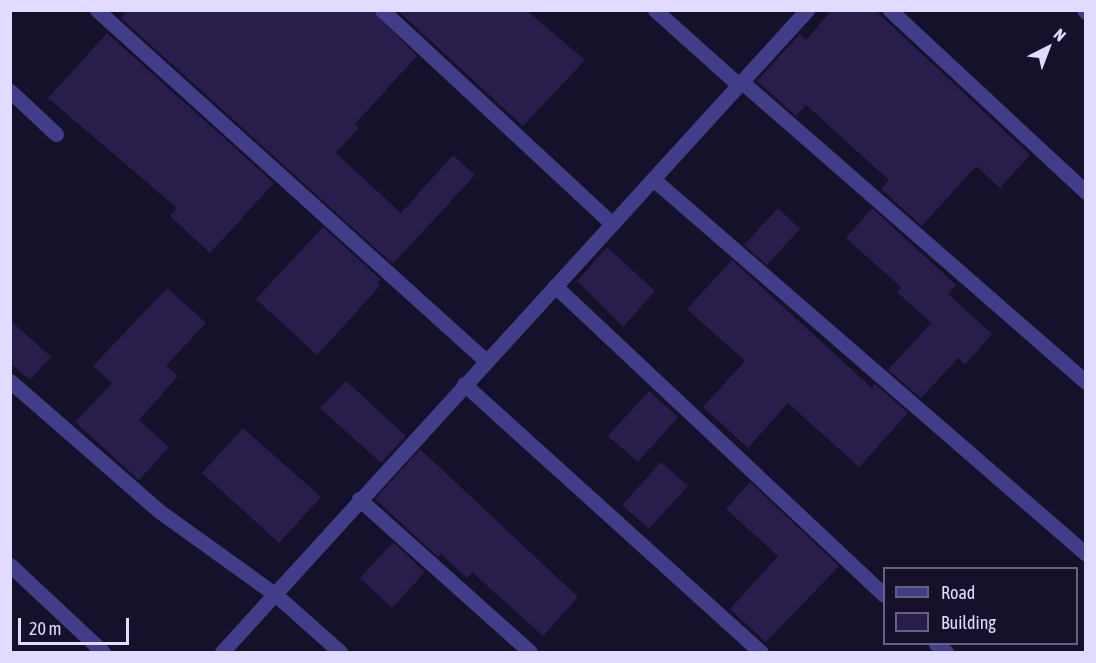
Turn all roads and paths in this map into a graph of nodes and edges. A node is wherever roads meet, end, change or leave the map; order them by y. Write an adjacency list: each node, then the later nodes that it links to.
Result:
1 (98, 10): 13 (street)
2 (382, 10): 11 (street)
3 (655, 10): 6 (street)
4 (807, 10): 6 (street)
5 (890, 10): 10 (street)
6 (740, 83): 9 (street); 15 (street)
7 (10, 92): 8 (street)
8 (56, 134)
9 (653, 179): 11 (street); 18 (street)
10 (1086, 192)
11 (612, 224): 12 (street)
12 (555, 286): 13 (street); 20 (street)
13 (486, 361): 16 (street)
14 (10, 381): 21 (street)
15 (1086, 382)
16 (464, 384): 17 (street); 26 (street)
17 (359, 499): 21 (street); 25 (street)
18 (1086, 554)
19 (10, 565): 22 (street)
20 (883, 593)
21 (276, 595): 23 (street); 24 (street)
22 (103, 652)
23 (222, 652)
24 (340, 652)
25 (530, 652)
26 (761, 652)

